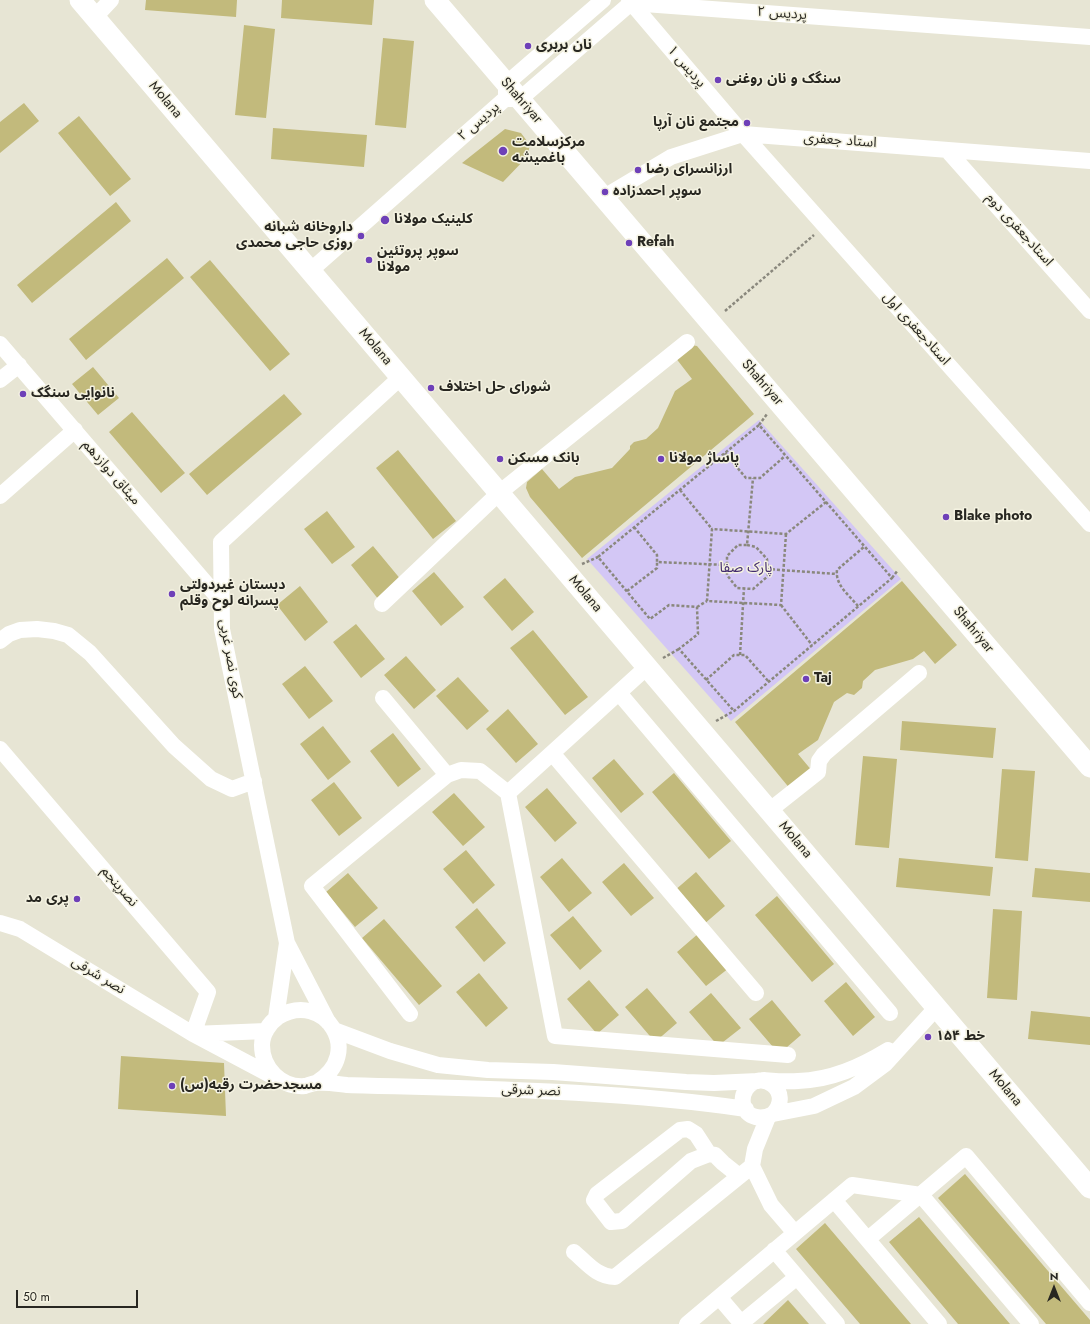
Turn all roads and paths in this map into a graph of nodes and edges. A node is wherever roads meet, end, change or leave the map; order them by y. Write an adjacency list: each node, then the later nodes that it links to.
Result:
1 (80, 0): 6 (main road, Molana)
2 (111, 0): 6 (street)
3 (435, 0): 8 (main road, Shahriyar)
4 (603, 0): 8 (street)
5 (630, 1): 7 (street, پردیس ۲); 8 (street, پردیس ۲); 9 (street, پردیس ۱)
6 (95, 17): 14 (main road, Molana)
7 (1090, 37)
8 (511, 94): 12 (main road, Shahriyar); 14 (street, پردیس ۲)
9 (743, 134): 10 (street, استاد جعفری); 12 (street, استاد جعفری); 13 (street, استادجعفری اول)
10 (947, 150): 11 (street, استاد جعفری); 15 (street, استادجعفری دوم)
11 (1090, 161)
12 (604, 197): 16 (main road, Shahriyar)
13 (825, 226): 16 (path); 30 (street, استادجعفری اول)
14 (310, 271): 20 (main road, Molana)
15 (1090, 311)
16 (711, 323): 63 (main road, Shahriyar)
17 (687, 342): 27 (street)
18 (0, 344): 19 (street, میثاق دوازدهم)
19 (18, 365): 21 (street); 22 (street, میثاق دوازدهم)
20 (401, 377): 27 (main road, Molana); 46 (street, کوی نصر غربی)
21 (0, 380)
22 (75, 430): 28 (street); 46 (street, میثاق دوازدهم)
23 (725, 453): 24 (path); 25 (path); 26 (path)
24 (786, 456): 25 (path); 29 (path)
25 (753, 478): 33 (path)
26 (680, 490): 31 (path); 32 (path)
27 (499, 493): 48 (street); 55 (main road, Molana)
28 (0, 496)
29 (826, 502): 34 (path); 36 (path)
30 (1090, 524)
31 (634, 527): 37 (path); 44 (path)
32 (712, 529): 33 (path); 38 (path)
33 (748, 531): 34 (path); 35 (path)
34 (786, 534): 41 (path)
35 (747, 545): 39 (path); 40 (path)
36 (865, 546): 42 (path); 50 (path)
37 (657, 562): 38 (path); 44 (path)
38 (710, 564): 39 (path); 45 (path)
39 (727, 565): 43 (path)
40 (767, 569): 41 (path); 43 (path)
41 (784, 570): 42 (path); 49 (path)
42 (837, 574): 50 (path)
43 (744, 588): 47 (path)
44 (627, 591): 51 (path)
45 (707, 600): 47 (path); 51 (path)
46 (222, 602): 65 (street, کوی نصر غربی)
47 (743, 603): 49 (path); 54 (path)
48 (382, 604)
49 (781, 605): 53 (path)
50 (858, 606): 53 (path)
51 (698, 607): 57 (path)
52 (0, 641): 65 (street)
53 (812, 645): 58 (path)
54 (740, 655): 57 (path); 58 (path)
55 (647, 667): 59 (street); 67 (main road, Molana)
56 (919, 673): 67 (street)
57 (706, 680): 58 (path)
58 (769, 682)
59 (619, 693): 62 (street); 72 (street)
60 (383, 698): 64 (street)
61 (0, 749): 77 (street, نصرپنجم)
62 (552, 753): 66 (street); 70 (street)
63 (1090, 767)
64 (447, 775): 66 (street); 73 (street)
65 (254, 781): 69 (street, کوی نصر غربی)
66 (508, 793): 79 (street)
67 (770, 810): 71 (main road, Molana)
68 (0, 923): 77 (street, نصر شرقی)
69 (287, 943): 74 (street, کوی نصر غربی); 75 (street, کوی نصر غربی)
70 (756, 993)
71 (936, 1007): 78 (street); 89 (main road, Molana)
72 (890, 1013)
73 (410, 1014)
74 (276, 1018): 75 (street); 76 (street)
75 (331, 1026): 80 (street, نصر شرقی); 82 (street)
76 (266, 1031): 77 (street); 81 (street)
77 (193, 1034): 81 (street, نصر شرقی)
78 (908, 1038): 80 (street, نصر شرقی); 84 (street)
79 (788, 1054)
80 (761, 1081): 83 (street); 84 (street)
81 (284, 1082): 82 (street)
82 (316, 1083): 83 (street, نصر شرقی)
83 (748, 1112): 84 (street); 85 (street)
84 (770, 1116): 85 (street)
85 (755, 1149): 87 (street)
86 (709, 1154): 86 (street); 88 (street)
87 (752, 1166): 88 (street); 92 (street)
88 (738, 1175): 95 (street)
89 (1090, 1188)
90 (921, 1194): 91 (street); 93 (street); 98 (street); 103 (street)
91 (834, 1200): 92 (street); 93 (street)
92 (795, 1233): 94 (street)
93 (868, 1239): 102 (street)
94 (774, 1250): 96 (street); 97 (street)
95 (574, 1252)
96 (797, 1277): 100 (street); 101 (street)
97 (719, 1297): 99 (street); 100 (street)
98 (1090, 1302)
99 (687, 1324)
100 (741, 1324)
101 (837, 1324)
102 (940, 1324)
103 (1031, 1324)

